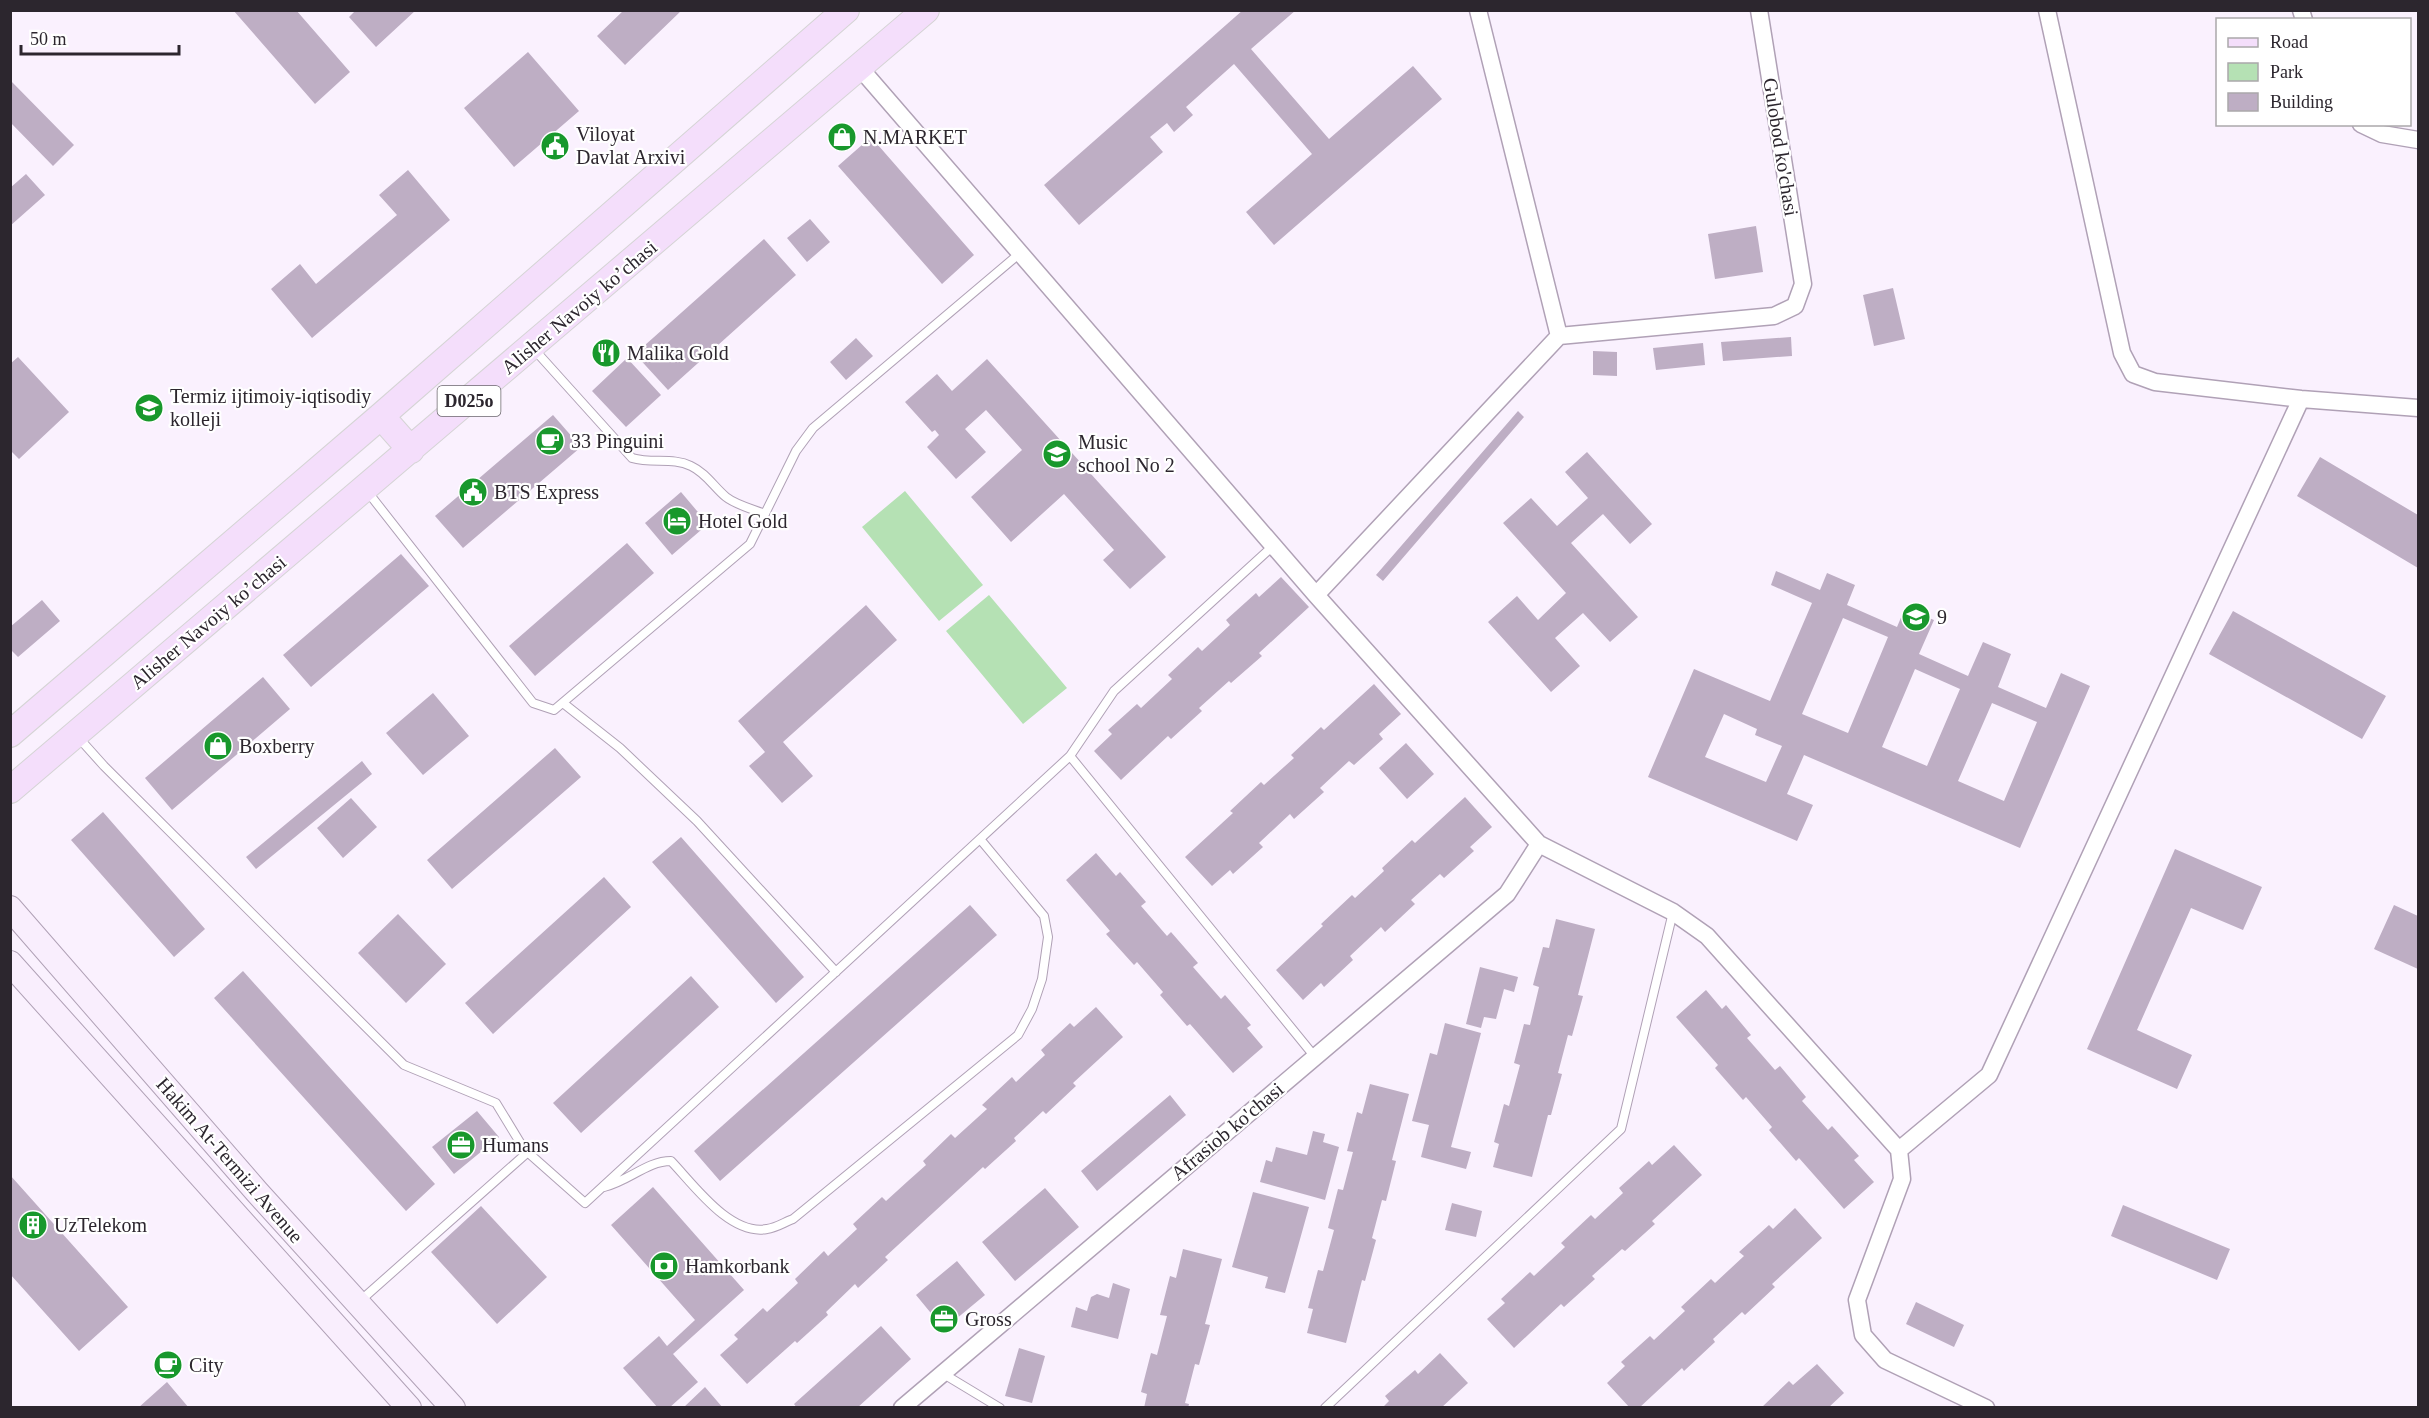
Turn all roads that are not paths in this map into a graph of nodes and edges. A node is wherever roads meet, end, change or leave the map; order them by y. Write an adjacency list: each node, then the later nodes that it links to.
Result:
1 (846, 10): 14 (main road)
2 (926, 10): 6 (main road, Alisher Navoiy ko’chasi / D025o)
3 (1478, 10): 10 (street)
4 (1759, 10): 10 (street, Gulobod ko'chasi)
5 (2047, 10): 12 (street)
6 (860, 68): 9 (street); 11 (main road, Alisher Navoiy ko’chasi / D025o)
7 (2365, 126): 8 (street)
8 (2418, 140)
9 (1019, 254): 17 (lane); 18 (street)
10 (1559, 336): 19 (street)
11 (532, 347): 15 (main road, Alisher Navoiy ko’chasi / D025o); 17 (lane)
12 (2301, 399): 13 (street); 32 (street)
13 (2418, 408)
14 (381, 416): 15 (main road); 21 (main road)
15 (411, 450): 16 (main road, Alisher Navoiy ko’chasi / D025o)
16 (366, 488): 20 (lane); 22 (main road, Alisher Navoiy ko’chasi / D025o)
17 (765, 514): 20 (lane)
18 (1273, 546): 19 (street); 23 (lane)
19 (1316, 595): 26 (street)
20 (563, 703): 30 (lane)
21 (10, 734)
22 (76, 735): 24 (main road, Alisher Navoiy ko’chasi / D025o); 33 (lane)
23 (1070, 756): 25 (lane); 31 (lane)
24 (10, 790)
25 (980, 839): 30 (lane); 34 (lane)
26 (1539, 844): 28 (street); 31 (street, Afrasiob ko'chasi)
27 (10, 908): 35 (main road, Hakim At-Termizi Avenue)
28 (1673, 912): 32 (street); 41 (lane)
29 (10, 963): 37 (main road, Hakim At-Termizi Avenue)
30 (836, 972): 34 (lane)
31 (1315, 1057): 36 (street, Afrasiob ko'chasi)
32 (1899, 1150): 42 (street)
33 (528, 1152): 34 (lane); 35 (lane)
34 (601, 1188)
35 (358, 1303): 38 (main road, Hakim At-Termizi Avenue)
36 (942, 1373): 39 (street, Afrasiob ko'chasi); 40 (lane)
37 (409, 1407)
38 (453, 1407)
39 (902, 1407)
40 (1000, 1407)
41 (1325, 1407)
42 (1986, 1407)

